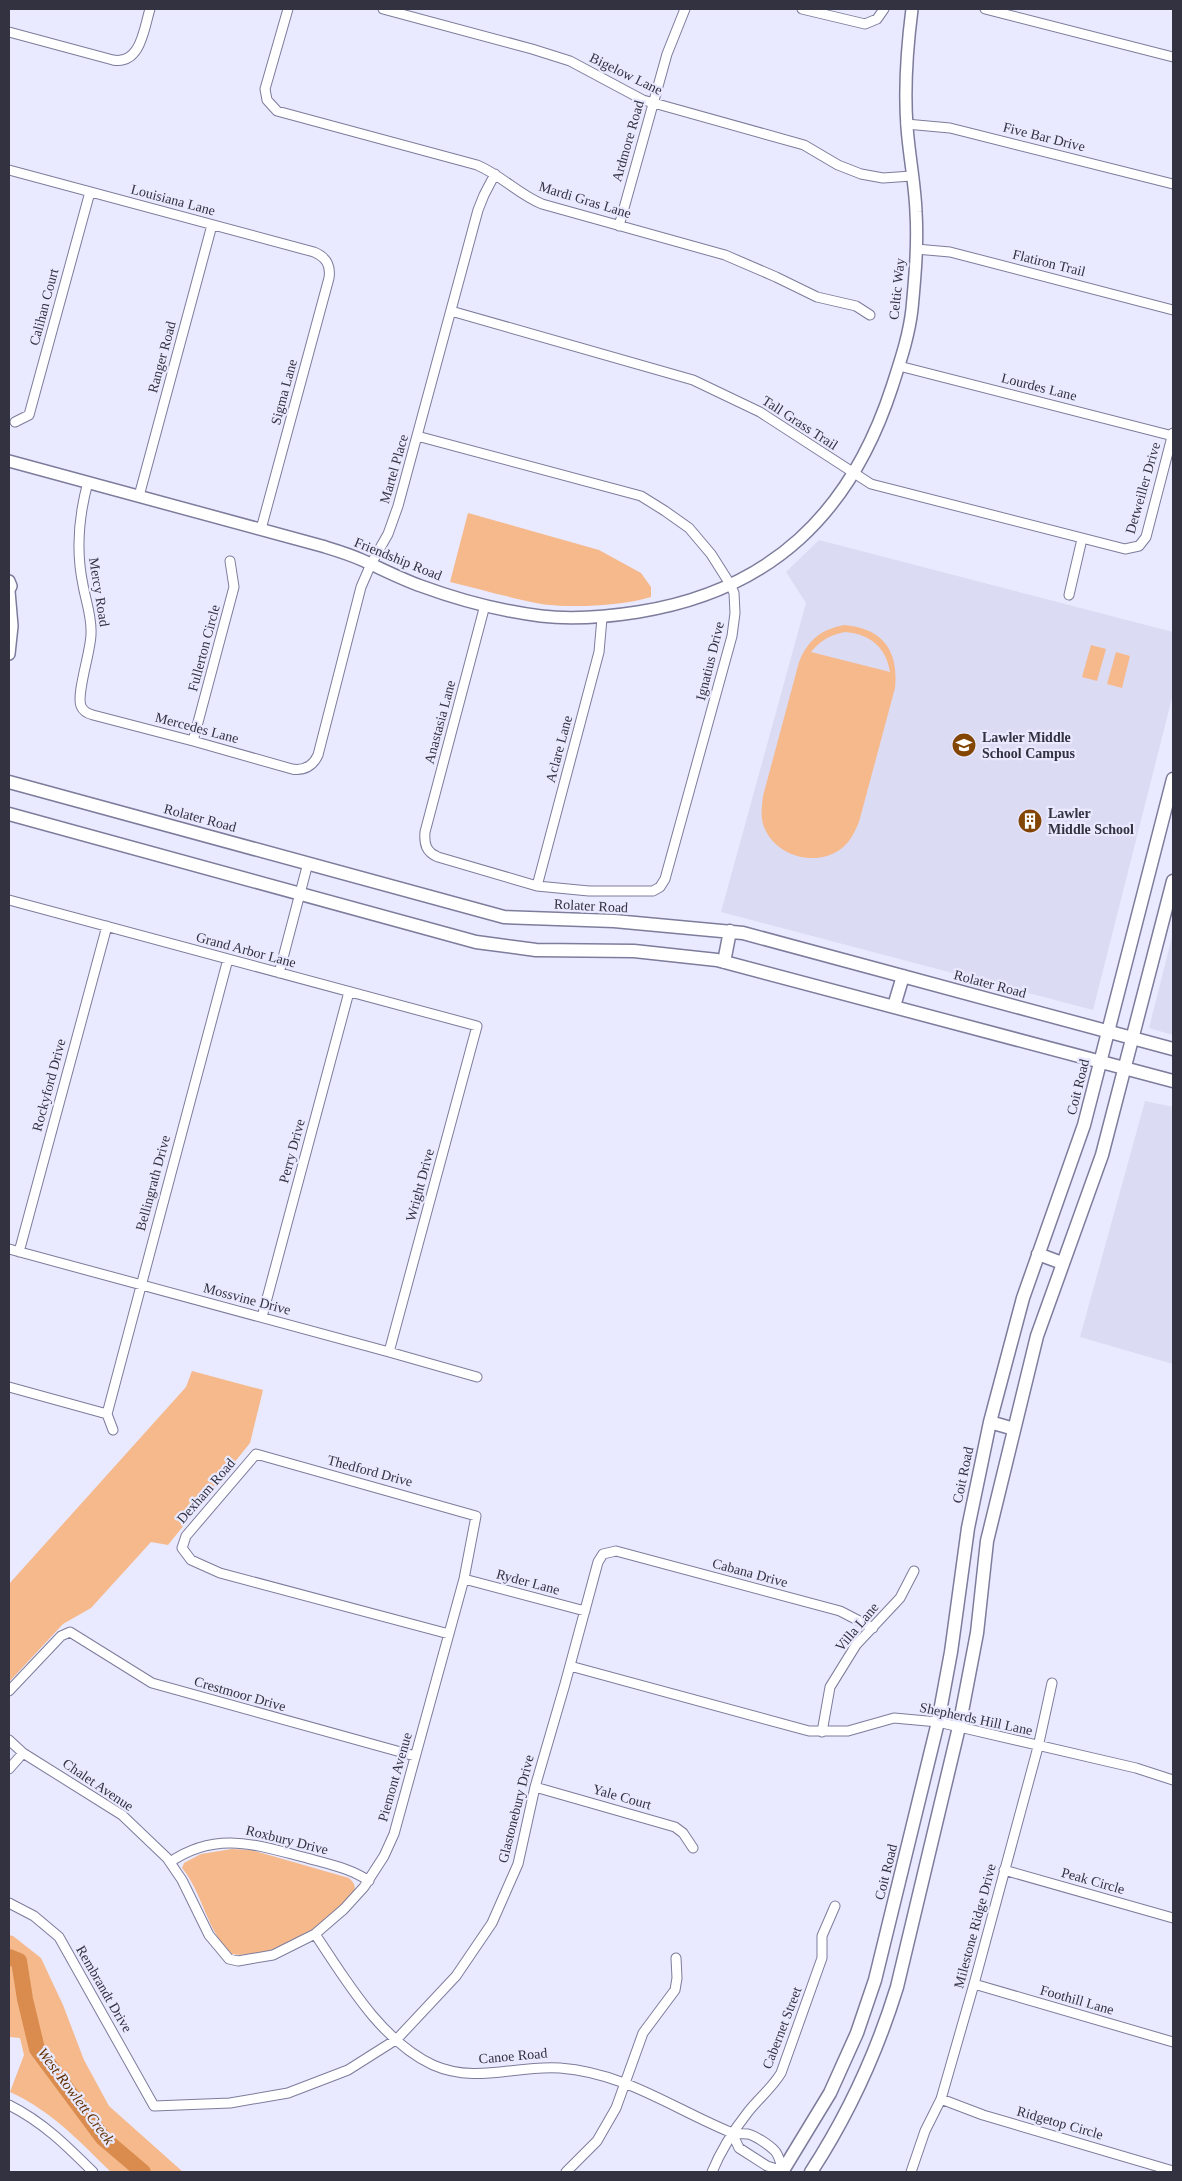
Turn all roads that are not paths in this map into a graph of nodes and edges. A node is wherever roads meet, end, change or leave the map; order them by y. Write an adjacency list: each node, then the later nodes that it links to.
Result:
1 (150, 9): 9 (street)
2 (288, 9): 14 (street, Mardi Gras Lane)
3 (383, 9): 11 (street, Bigelow Lane)
4 (685, 9): 11 (street, Ardmore Road)
5 (802, 9): 6 (street)
6 (884, 9)
7 (912, 9): 12 (street, Celtic Way)
8 (984, 9): 10 (street)
9 (9, 32)
10 (1173, 57)
11 (653, 104): 15 (street, Bigelow Lane); 19 (street, Ardmore Road)
12 (906, 124): 15 (street, Celtic Way); 16 (street, Five Bar Drive)
13 (9, 170): 17 (street, Louisiana Lane)
14 (495, 174): 19 (street, Mardi Gras Lane); 23 (street, Martel Place)
15 (912, 176): 20 (street, Celtic Way)
16 (1173, 184)
17 (90, 192): 18 (street, Louisiana Lane); 26 (street, Calihan Court)
18 (212, 225): 21 (street, Louisiana Lane); 32 (street, Ranger Road)
19 (618, 226): 24 (street, Mardi Gras Lane)
20 (916, 249): 22 (street, Flatiron Trail); 25 (street, Celtic Way)
21 (327, 262): 33 (street, Sigma Lane)
22 (1173, 310)
23 (451, 311): 28 (street, Martel Place); 30 (street, Tall Grass Trail)
24 (870, 315)
25 (899, 366): 27 (street, Lourdes Lane); 30 (street, Celtic Way)
26 (16, 422)
27 (1173, 434): 36 (street, Detweiller Drive)
28 (417, 436): 38 (street, Martel Place); 40 (street, Ignatius Drive)
29 (9, 461): 31 (street, Friendship Road)
30 (854, 474): 34 (street, Tall Grass Trail); 35 (street, Celtic Way)
31 (88, 482): 32 (street, Friendship Road); 47 (street, Mercy Road)
32 (139, 496): 33 (street, Friendship Road)
33 (261, 529): 38 (street, Friendship Road)
34 (1082, 539): 36 (street, Tall Grass Trail); 42 (street)
35 (798, 541): 40 (street, Friendship Road)
36 (1136, 548)
37 (230, 561): 48 (street, Fullerton Circle)
38 (371, 564): 43 (street, Friendship Road); 49 (street, Martel Place)
39 (9, 581): 41 (street)
40 (730, 584): 44 (street, Friendship Road); 55 (street, Ignatius Drive)
41 (9, 592): 45 (street)
42 (1069, 594)
43 (485, 605): 44 (street, Friendship Road); 55 (street, Anastasia Lane)
44 (602, 618): 55 (street, Aclare Lane)
45 (10, 633): 46 (street)
46 (9, 654)
47 (81, 705): 48 (street, Mercedes Lane)
48 (193, 741): 49 (street, Mercedes Lane)
49 (308, 767)
50 (1173, 779): 67 (main road, Coit Road)
51 (9, 782): 53 (main road, Rolater Road)
52 (9, 814): 56 (main road)
53 (308, 863): 56 (street); 59 (main road, Rolater Road)
54 (1173, 882): 68 (main road)
55 (537, 886)
56 (301, 894): 61 (main road); 62 (street)
57 (9, 900): 58 (street, Grand Arbor Lane)
58 (107, 926): 60 (street, Grand Arbor Lane); 74 (street, Rockyford Drive)
59 (730, 931): 61 (main road); 63 (main road, Rolater Road)
60 (228, 959): 62 (street, Grand Arbor Lane); 77 (street, Bellingrath Drive)
61 (724, 962): 65 (main road)
62 (279, 973): 64 (street, Grand Arbor Lane)
63 (903, 976): 65 (main road); 67 (main road, Rolater Road)
64 (349, 992): 66 (street, Grand Arbor Lane); 78 (street, Perry Drive)
65 (894, 1006): 70 (main road)
66 (477, 1026): 79 (street, Wright Drive)
67 (1108, 1031): 68 (main road, Rolater Road); 70 (main road, Coit Road)
68 (1132, 1038): 69 (main road, Rolater Road); 71 (main road)
69 (1173, 1049)
70 (1100, 1061): 71 (main road); 75 (main road, Coit Road)
71 (1125, 1067): 72 (main road); 76 (main road)
72 (1173, 1081)
73 (9, 1249): 74 (street, Mossvine Drive)
74 (19, 1252): 77 (street, Mossvine Drive)
75 (1038, 1254): 76 (main road); 83 (main road, Coit Road)
76 (1062, 1263): 84 (main road)
77 (140, 1284): 78 (street, Mossvine Drive); 82 (street, Bellingrath Drive)
78 (262, 1317): 79 (street, Mossvine Drive)
79 (389, 1352): 80 (street, Mossvine Drive)
80 (476, 1377)
81 (9, 1387): 82 (street)
82 (107, 1414): 85 (street)
83 (990, 1422): 84 (main road); 97 (main road, Coit Road)
84 (1014, 1429): 98 (main road)
85 (113, 1430)
86 (256, 1454): 87 (street, Thedford Drive); 93 (street, Dexham Road)
87 (475, 1515): 90 (street, Piemont Avenue)
88 (617, 1551): 91 (street, Glastonebury Drive); 92 (street, Cabana Drive)
89 (914, 1571): 92 (street, Villa Lane)
90 (464, 1578): 91 (street, Ryder Lane); 93 (street, Piemont Avenue)
91 (585, 1611): 94 (street, Glastonebury Drive)
92 (873, 1628): 99 (street, Villa Lane)
93 (449, 1634): 103 (street, Piemont Avenue)
94 (570, 1666): 99 (street, Shepherds Hill Lane); 106 (street, Glastonebury Drive)
95 (1052, 1683): 101 (street, Milestone Ridge Drive)
96 (9, 1691): 103 (street, Crestmoor Drive)
97 (938, 1722): 98 (street, Shepherds Hill Lane); 99 (street, Shepherds Hill Lane); 129 (main road, Coit Road)
98 (959, 1727): 101 (street, Shepherds Hill Lane); 130 (main road)
99 (822, 1732)
100 (9, 1740): 102 (street, Chalet Avenue)
101 (1038, 1746): 105 (street, Shepherds Hill Lane); 109 (street, Milestone Ridge Drive)
102 (23, 1752): 104 (street); 108 (street, Chalet Avenue)
103 (416, 1756): 110 (street, Piemont Avenue)
104 (9, 1769)
105 (1173, 1780)
106 (535, 1787): 107 (street, Yale Court); 118 (street, Glastonebury Drive)
107 (693, 1848)
108 (170, 1862): 110 (street, Roxbury Drive); 116 (street, Chalet Avenue)
109 (1004, 1870): 113 (street, Peak Circle); 117 (street, Milestone Ridge Drive)
110 (369, 1880): 114 (street, Piemont Avenue)
111 (9, 1903): 123 (street, Rembrandt Drive)
112 (835, 1906): 124 (street, Cabernet Street)
113 (1173, 1918)
114 (315, 1934): 116 (street, Piemont Avenue); 118 (street, Canoe Road)
115 (676, 1958): 120 (street)
116 (230, 1959)
117 (974, 1984): 119 (street, Foothill Lane); 121 (street, Milestone Ridge Drive)
118 (397, 2039): 120 (street, Canoe Road); 123 (street, Glastonebury Drive)
119 (1173, 2042)
120 (625, 2082): 124 (street, Canoe Road); 127 (street)
121 (940, 2099): 125 (street, Ridgetop Circle); 131 (street, Milestone Ridge Drive)
122 (9, 2105): 126 (street)
123 (155, 2106)
124 (732, 2133): 128 (street, Cabernet Street); 129 (street, Canoe Road); 129 (street, Canoe Road)
125 (1173, 2171)
126 (93, 2172)
127 (566, 2172)
128 (712, 2172)
129 (783, 2172)
130 (810, 2172)
131 (911, 2172)

